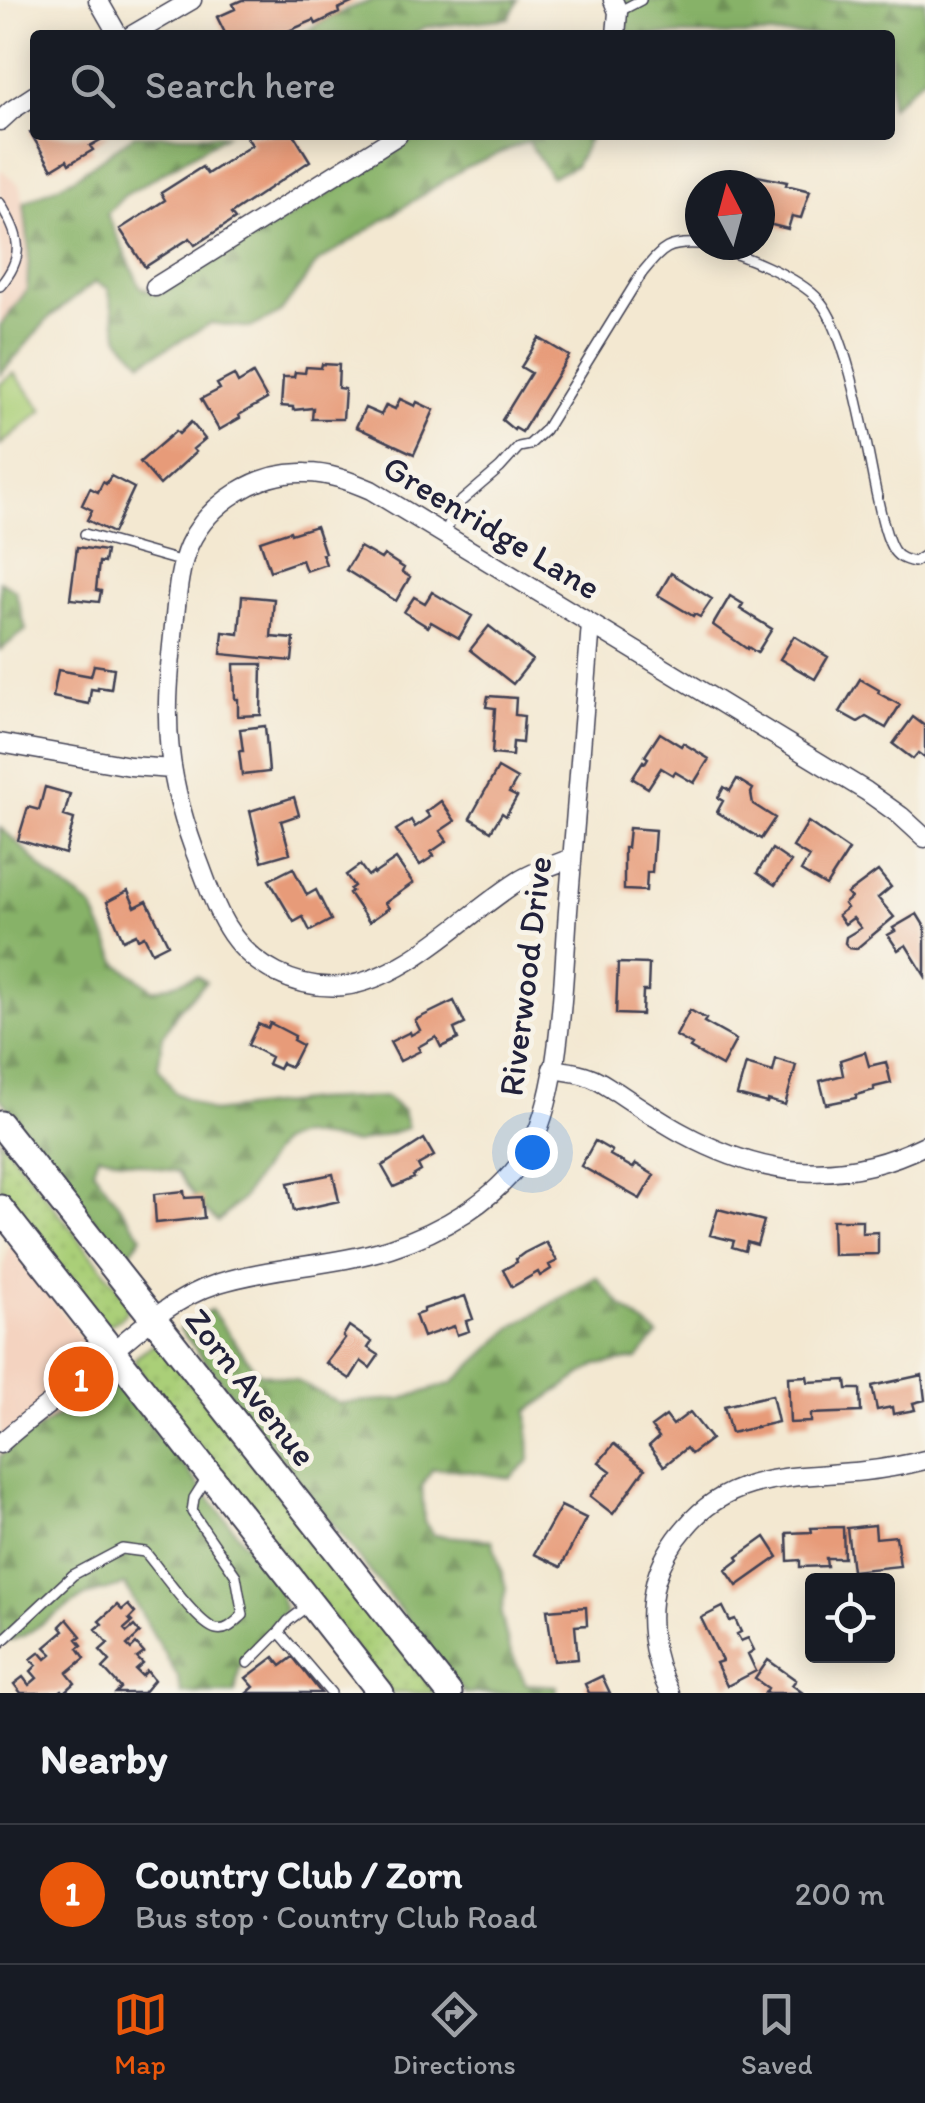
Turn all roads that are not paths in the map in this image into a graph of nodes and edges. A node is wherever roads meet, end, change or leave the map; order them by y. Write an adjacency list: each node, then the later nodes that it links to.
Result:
1 (98, 0): 5 (street)
2 (192, 0): 6 (street)
3 (641, 0): 4 (lane)
4 (615, 6)
5 (115, 30)
6 (141, 30)
7 (30, 98): 8 (street)
8 (0, 120)
9 (390, 140): 14 (street)
10 (0, 203): 13 (lane)
11 (685, 243): 16 (lane)
12 (750, 260): 17 (lane)
13 (0, 286)
14 (155, 287)
15 (85, 534): 18 (lane)
16 (444, 535): 18 (street, Greenridge Lane); 19 (street, Greenridge Lane)
17 (925, 555)
18 (183, 562): 21 (street, Greenridge Lane)
19 (591, 624): 22 (street, Greenridge Lane); 23 (street, Riverwood Drive)
20 (0, 743): 21 (street)
21 (172, 769): 23 (street, Greenridge Lane)
22 (925, 838)
23 (572, 858): 24 (street, Riverwood Drive)
24 (552, 1069): 26 (street); 28 (street, Riverwood Drive)
25 (0, 1124): 28 (main road, Zorn Avenue)
26 (925, 1145)
27 (0, 1208): 29 (main road)
28 (153, 1320): 29 (street, Riverwood Drive); 39 (main road, Zorn Avenue)
29 (114, 1352): 30 (street, Riverwood Drive); 32 (main road)
30 (0, 1444)
31 (925, 1460): 40 (street)
32 (209, 1474): 33 (main road); 35 (lane)
33 (311, 1604): 34 (lane); 38 (main road)
34 (279, 1632): 36 (lane); 37 (lane)
35 (0, 1643)
36 (248, 1663)
37 (331, 1693)
38 (381, 1693)
39 (448, 1693)
40 (670, 1693)

